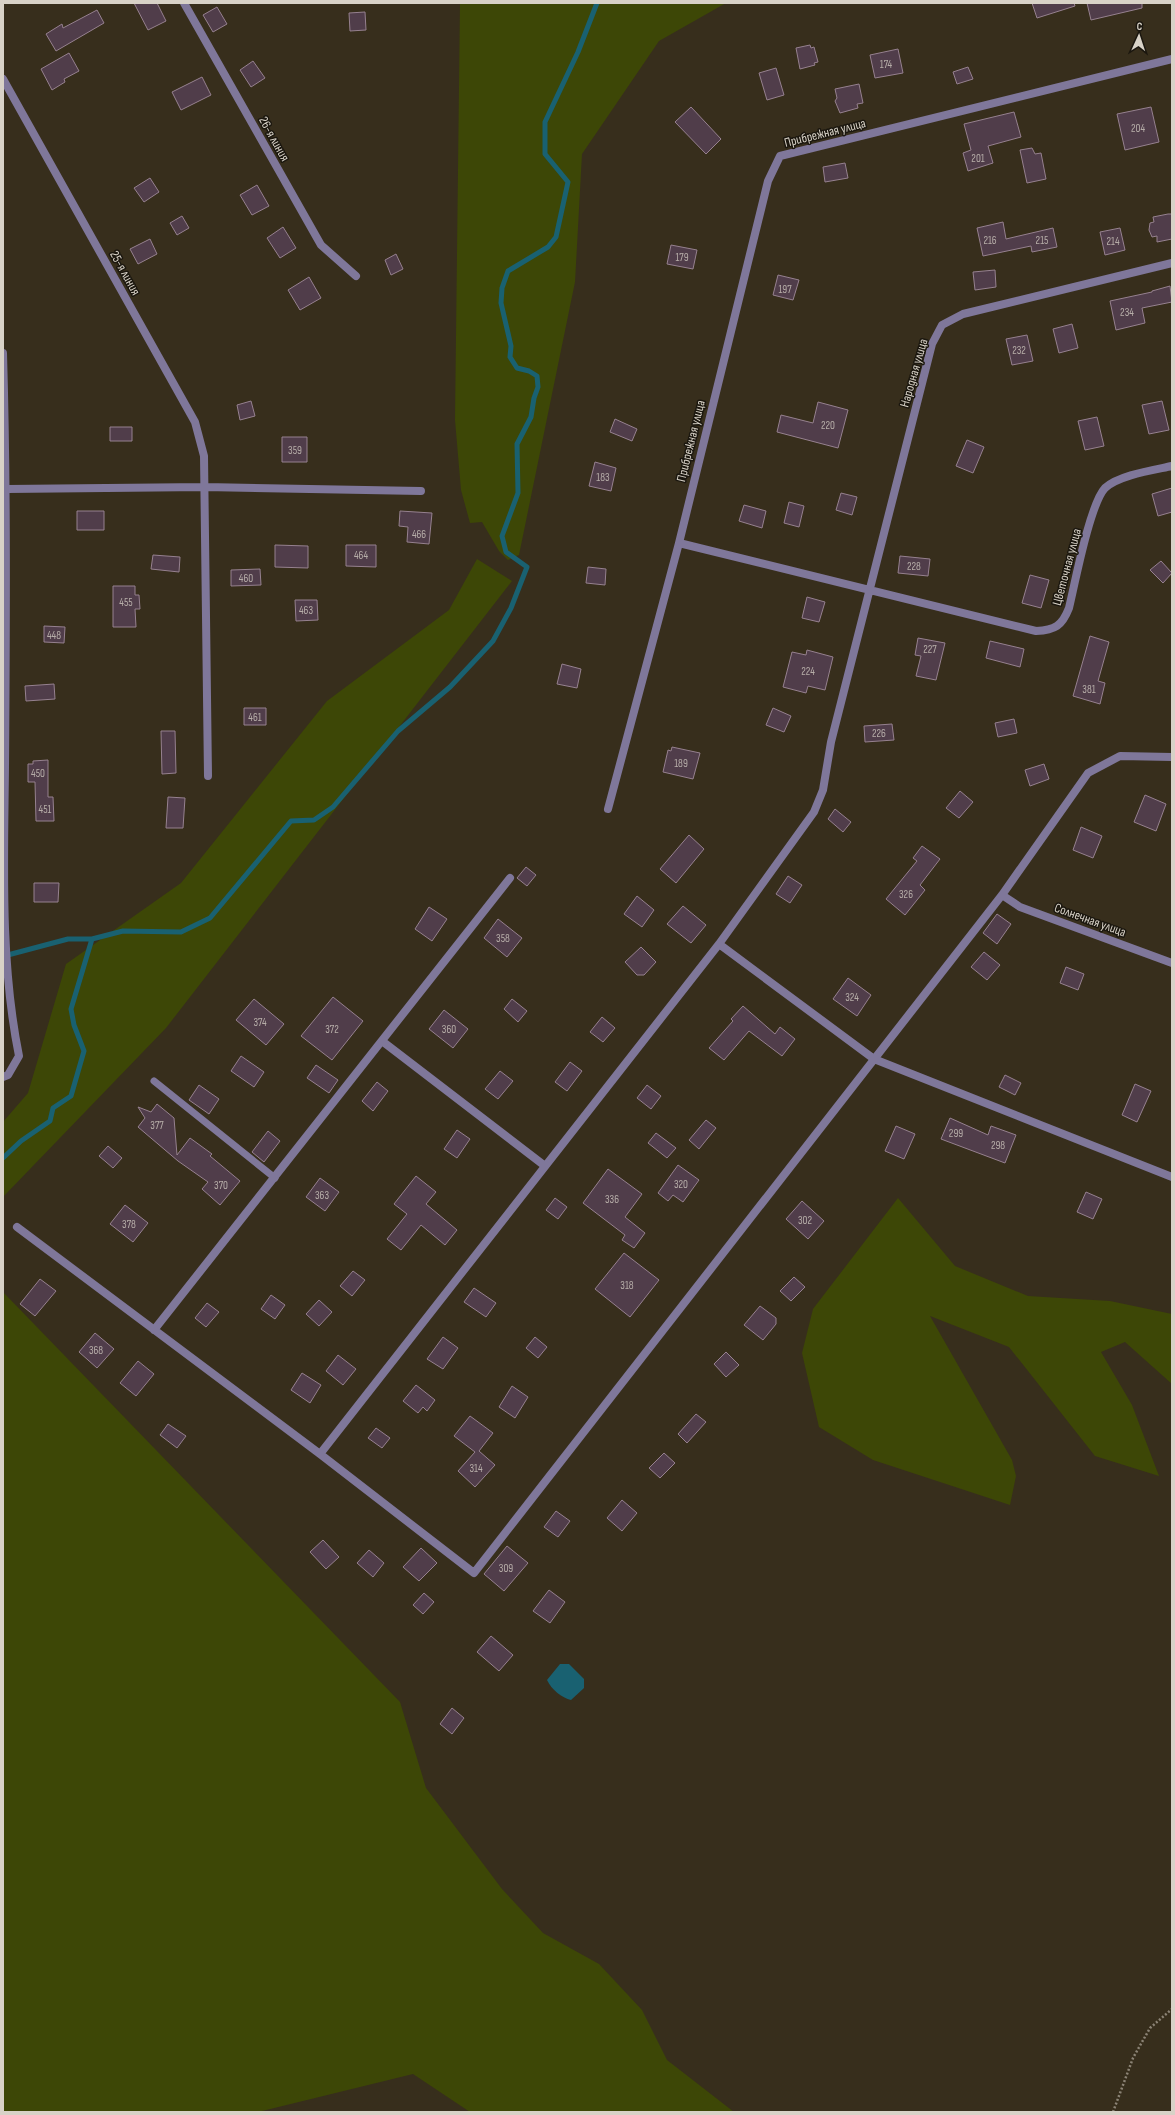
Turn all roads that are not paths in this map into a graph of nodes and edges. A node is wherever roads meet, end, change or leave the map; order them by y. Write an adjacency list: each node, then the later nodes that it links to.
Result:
1 (184, 3): 5 (street, 26-я линия)
2 (1172, 59): 11 (street, Прибрежная улица)
3 (3, 79): 8 (street, 25-я линия)
4 (1172, 263): 12 (street, Народная улица)
5 (356, 276)
6 (3, 353): 9 (street)
7 (1172, 466): 12 (street, Цветочная улица)
8 (205, 487): 9 (street); 10 (street); 14 (street, 25-я линия)
9 (7, 489): 22 (street)
10 (421, 491)
11 (679, 544): 12 (street, Цветочная улица); 15 (street)
12 (871, 590): 18 (street, Народная улица)
13 (1172, 758): 17 (street)
14 (208, 776)
15 (608, 809)
16 (510, 878): 20 (street)
17 (1002, 895): 19 (street, Солнечная улица); 21 (street)
18 (719, 944): 21 (street); 24 (street, Народная улица)
19 (1172, 963)
20 (382, 1041): 24 (street); 25 (street)
21 (874, 1059): 26 (street); 29 (street)
22 (3, 1078)
23 (154, 1081): 25 (lane)
24 (546, 1166): 29 (street, Народная улица)
25 (274, 1178): 28 (street)
26 (1172, 1178)
27 (17, 1227): 28 (street)
28 (154, 1330): 29 (street)
29 (320, 1454)

